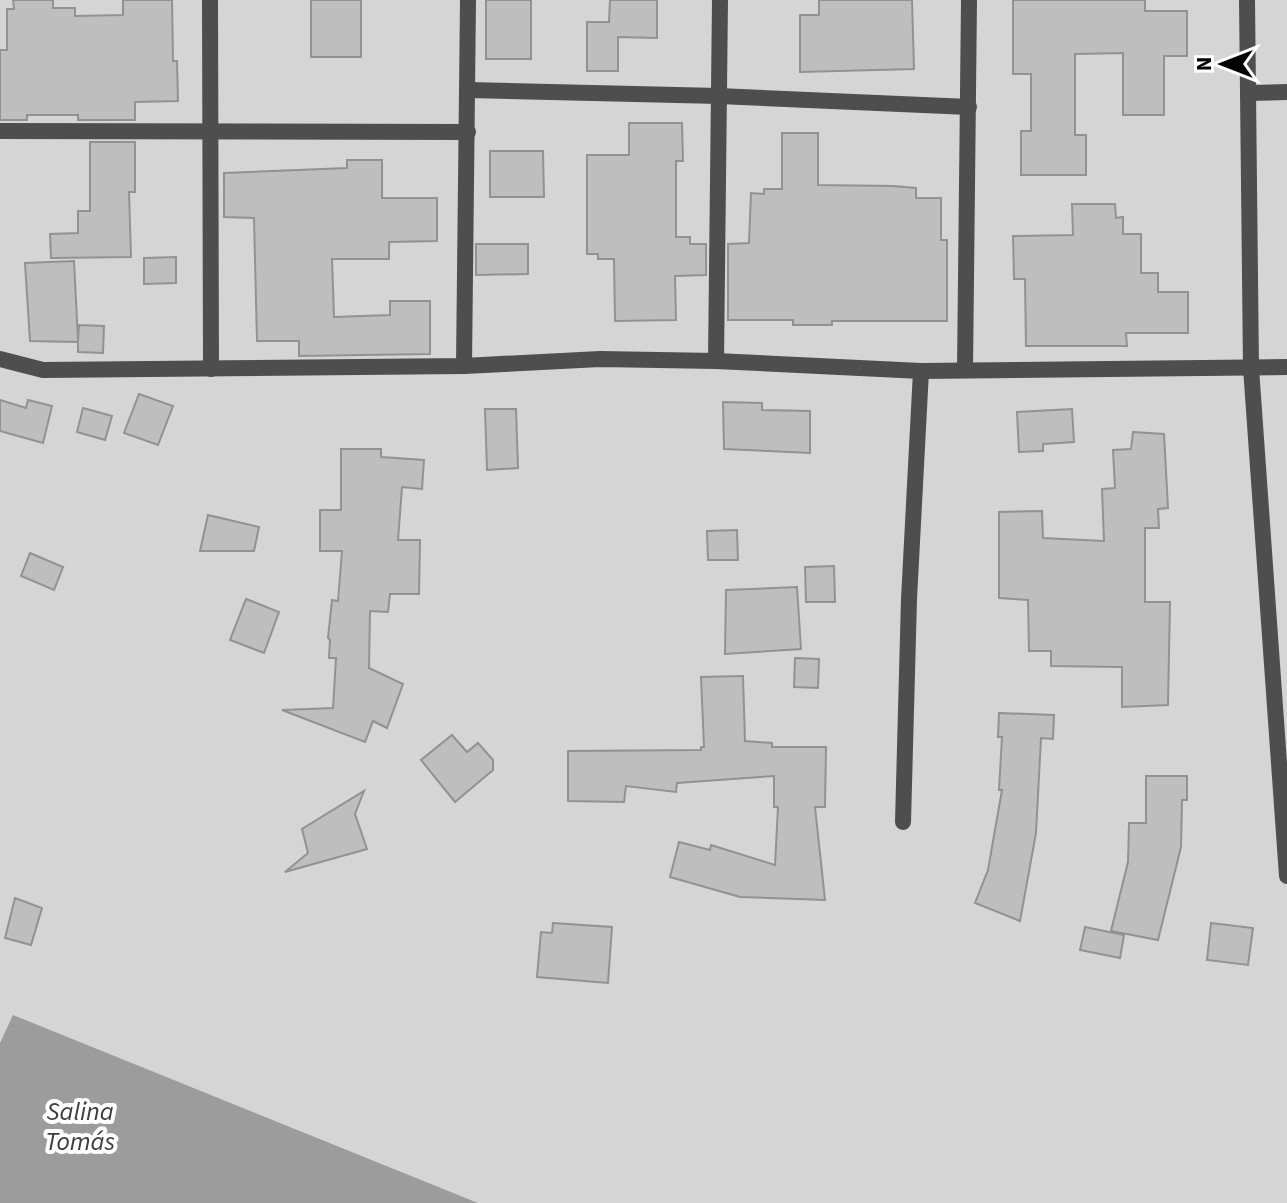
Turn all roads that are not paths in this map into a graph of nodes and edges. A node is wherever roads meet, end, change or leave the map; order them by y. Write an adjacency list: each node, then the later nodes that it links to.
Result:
1 (210, 0): 12 (street)
2 (468, 0): 6 (street)
3 (720, 0): 9 (street)
4 (969, 0): 10 (street)
5 (1247, 0): 8 (street)
6 (468, 90): 9 (street); 13 (street)
7 (1287, 92): 8 (street)
8 (1248, 93): 18 (street)
9 (719, 96): 10 (street); 15 (street)
10 (969, 107): 20 (street)
11 (0, 131): 12 (street)
12 (211, 132): 13 (street); 19 (street)
13 (468, 132): 16 (street)
14 (0, 359): 19 (street)
15 (716, 361): 16 (street); 21 (street)
16 (464, 366): 19 (street)
17 (1287, 367): 18 (street)
18 (1251, 368): 20 (street); 23 (street)
19 (211, 369)
20 (965, 370): 21 (street)
21 (921, 371): 22 (street)
22 (903, 822)
23 (1287, 876)

